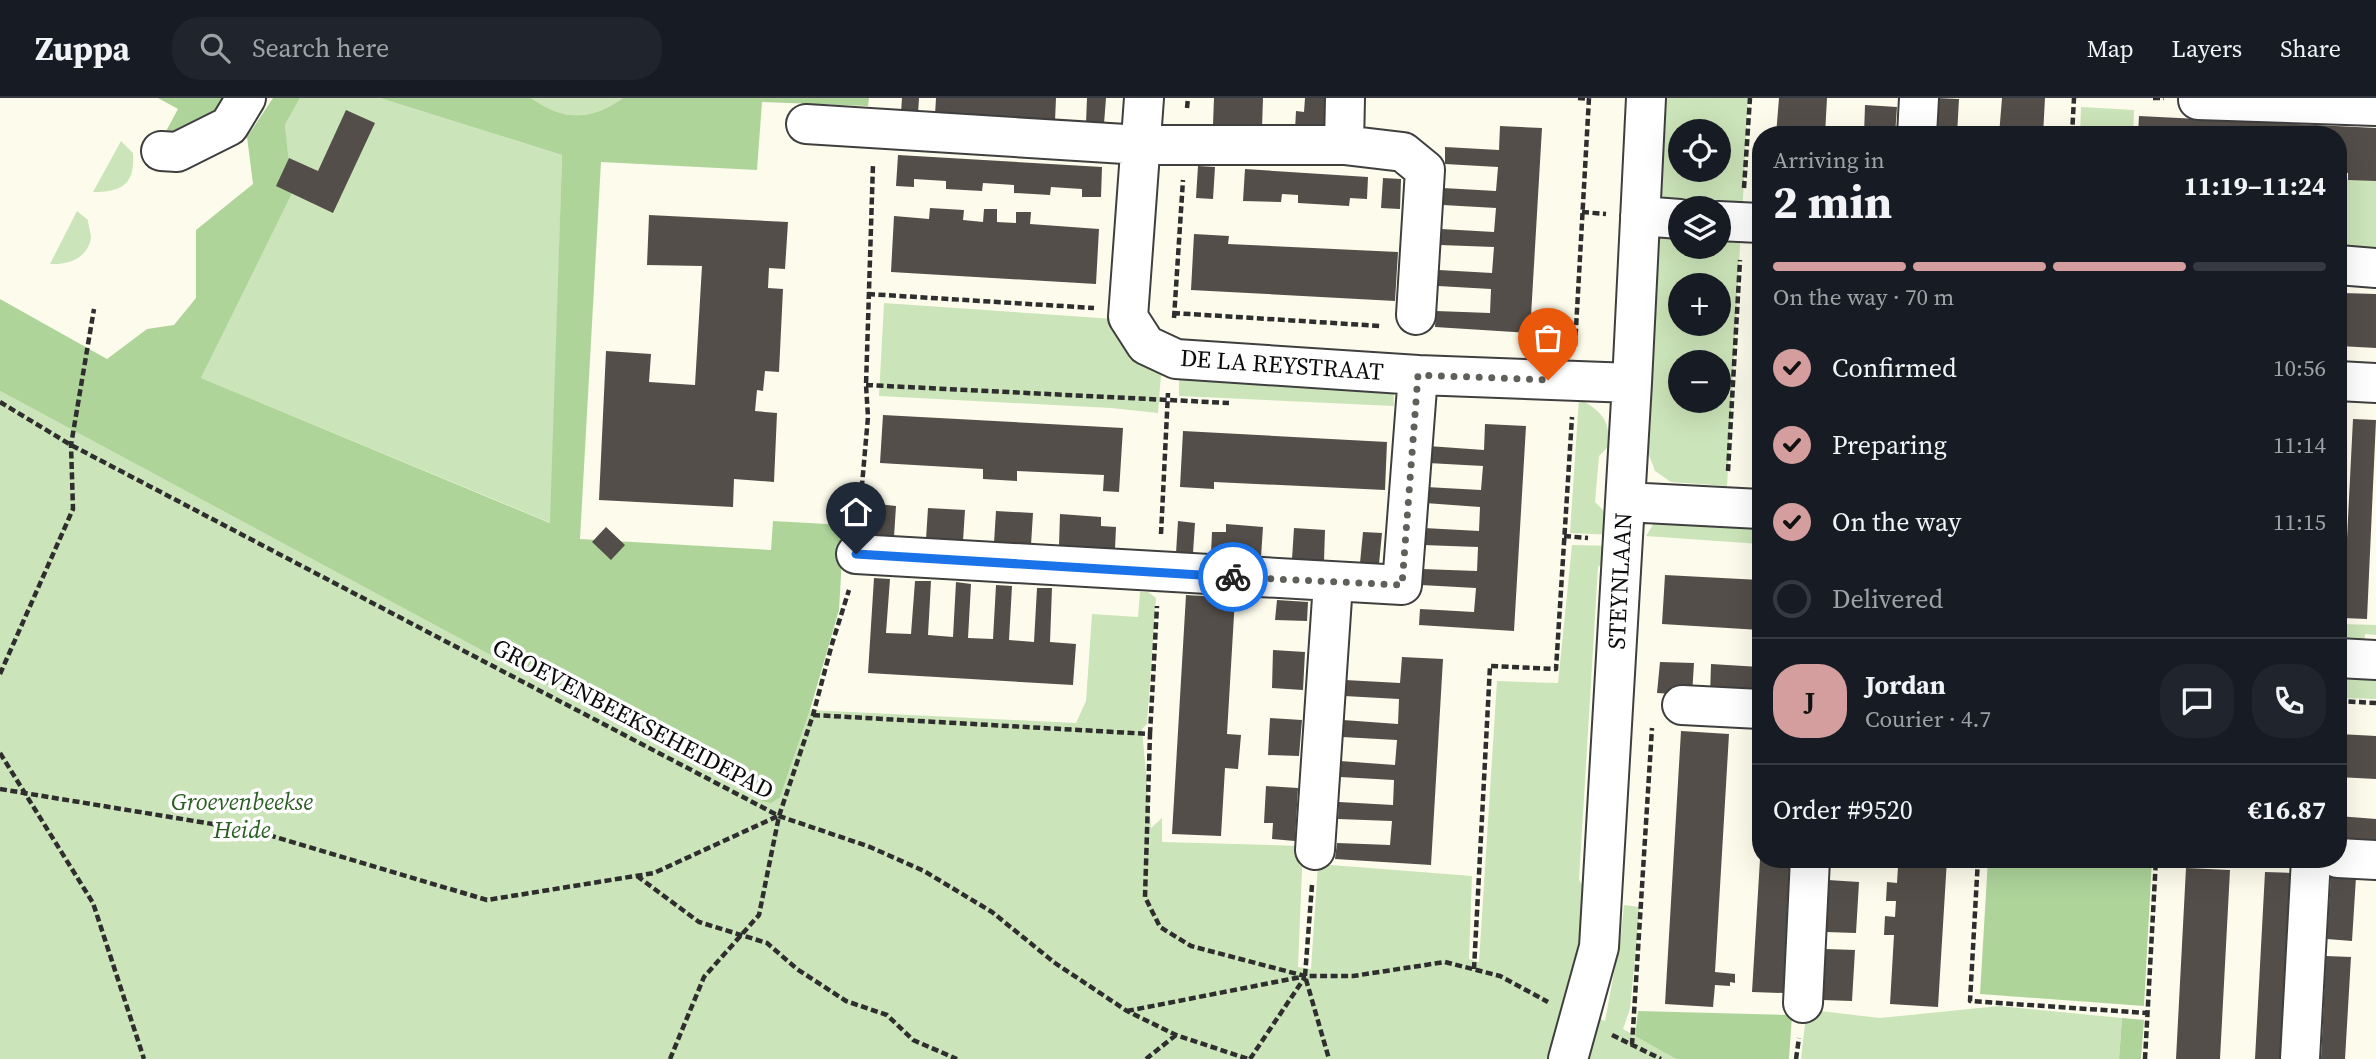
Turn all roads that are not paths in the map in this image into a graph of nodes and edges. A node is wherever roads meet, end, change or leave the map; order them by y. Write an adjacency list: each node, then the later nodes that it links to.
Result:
1 (246, 98): 12 (street)
2 (1144, 98): 10 (street)
3 (1345, 98): 11 (street)
4 (1646, 98): 13 (street, STEYNLAAN)
5 (1919, 98): 9 (street)
6 (2198, 100): 7 (street)
7 (2363, 103)
8 (806, 124): 10 (street)
9 (1917, 126)
10 (1141, 145): 11 (street); 18 (street, DE LA REYSTRAAT)
11 (1344, 145): 17 (street)
12 (161, 150)
13 (1640, 216): 14 (street); 20 (street, STEYNLAAN)
14 (1668, 218)
15 (2347, 266): 16 (street)
16 (2376, 268)
17 (1400, 320)
18 (1418, 375): 20 (street, DE LA REYSTRAAT); 25 (street, DE LA REYSTRAAT)
19 (2347, 381): 21 (street)
20 (1632, 383): 22 (street, STEYNLAAN)
21 (2376, 383)
22 (1625, 502): 23 (street); 36 (street, STEYNLAAN)
23 (1743, 508)
24 (856, 554): 25 (street, DE LA REYSTRAAT)
25 (1333, 583): 30 (street)
26 (2347, 658): 27 (street)
27 (2376, 660)
28 (1682, 705): 29 (street)
29 (1752, 709)
30 (1315, 850)
31 (2347, 858): 32 (street)
32 (2376, 860)
33 (1810, 868): 35 (street)
34 (2311, 868): 37 (street)
35 (1803, 1003)
36 (1568, 1059)
37 (2300, 1059)

